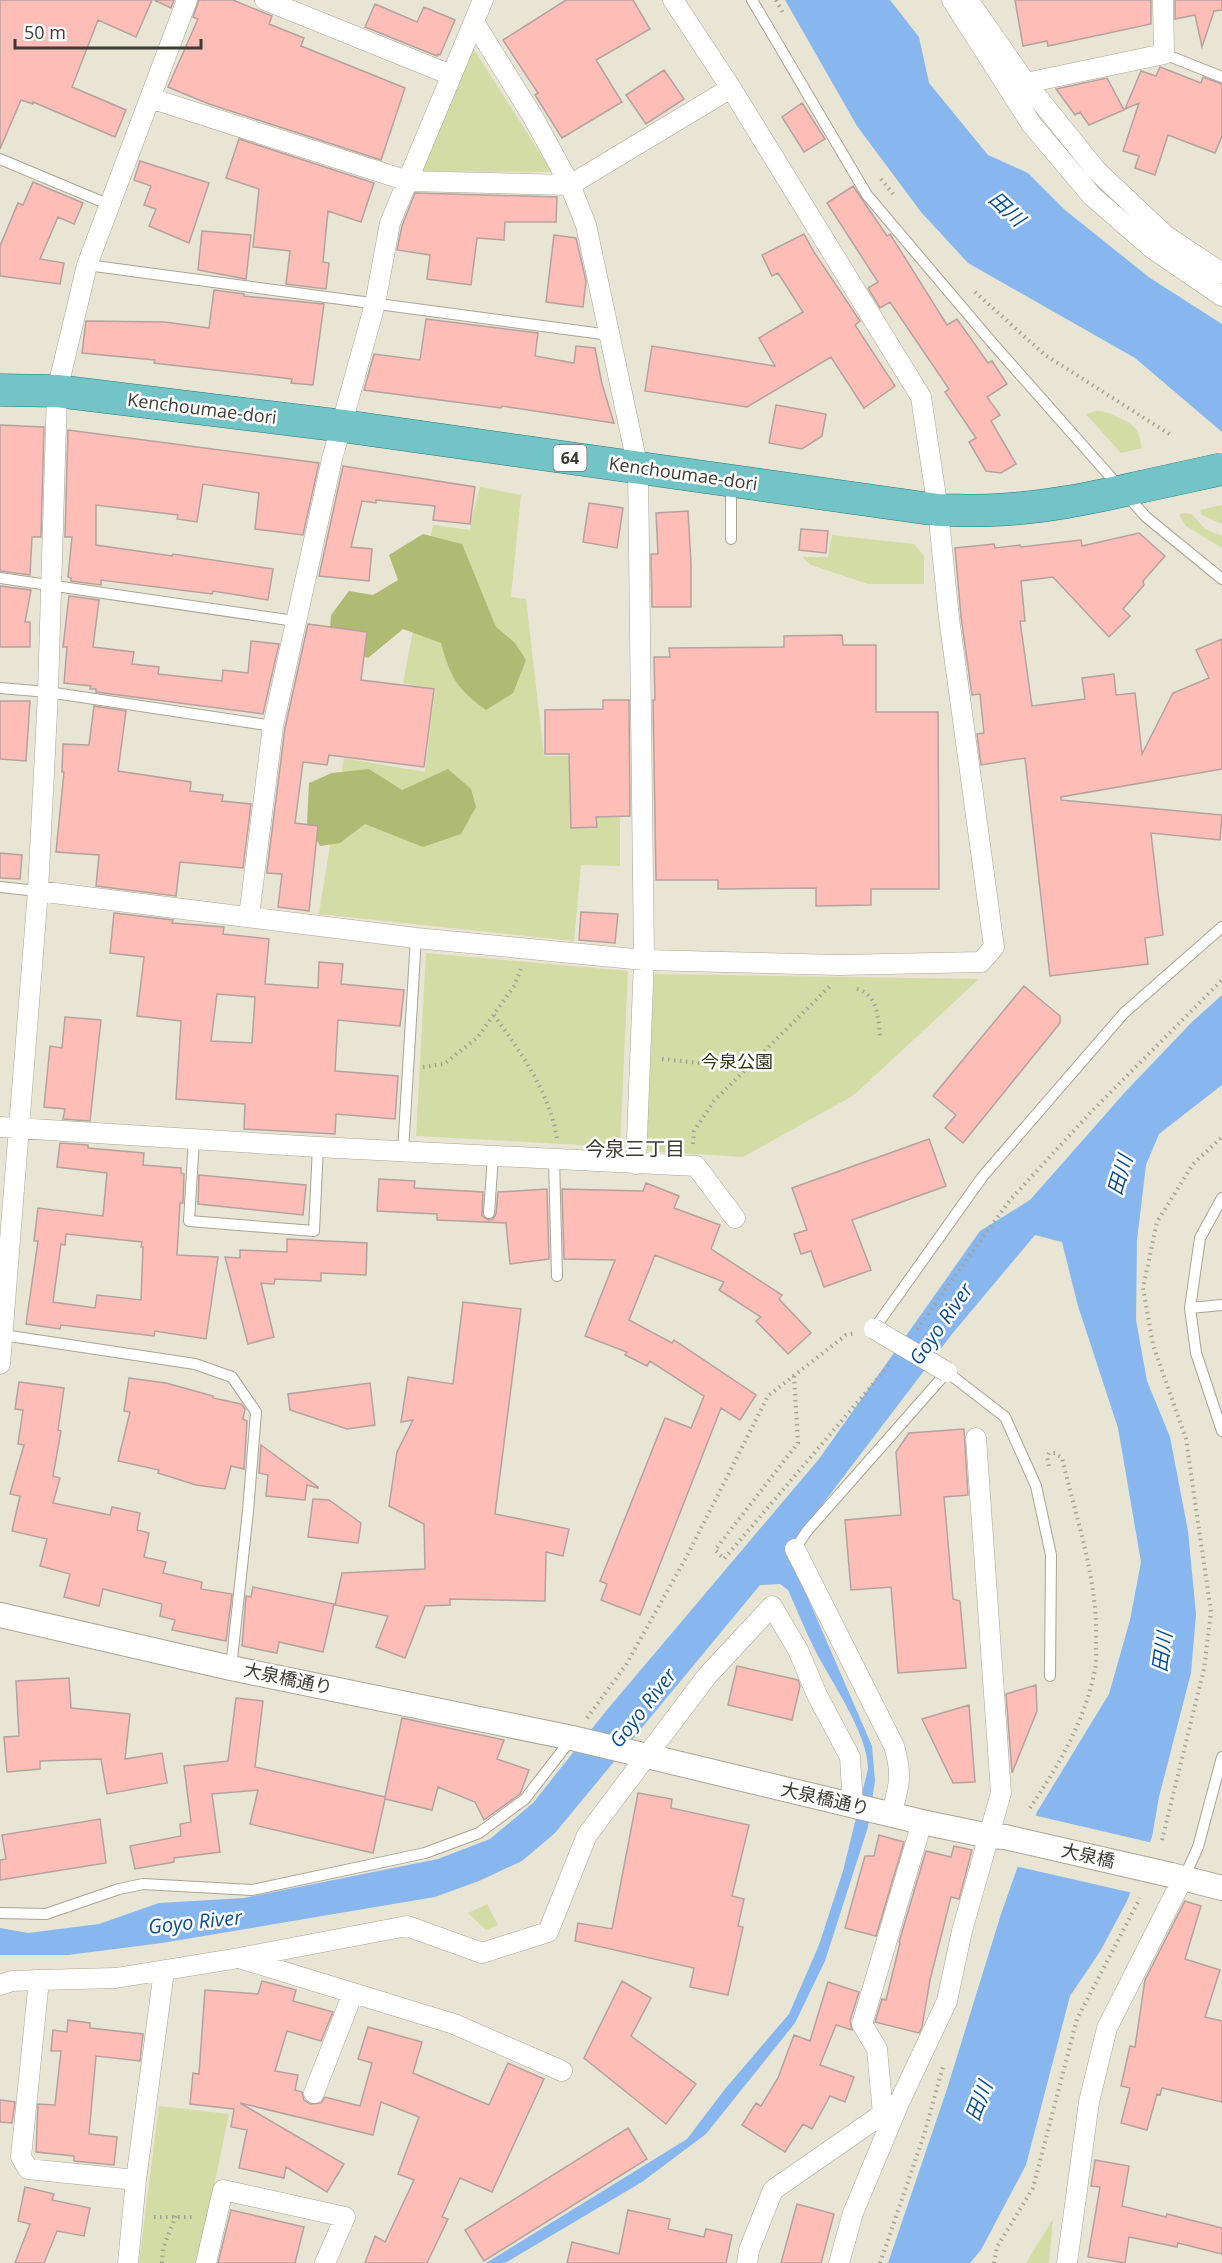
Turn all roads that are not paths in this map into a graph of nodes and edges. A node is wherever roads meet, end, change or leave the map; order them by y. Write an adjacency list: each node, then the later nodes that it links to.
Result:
1 (187, 0): 15 (street)
2 (265, 0): 11 (street)
3 (483, 0): 9 (street)
4 (673, 0): 14 (street)
5 (752, 0): 31 (lane)
6 (952, 0): 22 (street)
7 (968, 0): 13 (street)
8 (1163, 0): 10 (street)
9 (474, 22): 11 (street); 18 (street)
10 (1164, 54): 12 (lane); 13 (street)
11 (451, 75): 17 (street)
12 (1222, 77)
13 (1026, 83): 21 (street)
14 (731, 88): 18 (street); 32 (street)
15 (150, 98): 17 (street); 19 (street)
16 (0, 159): 19 (lane)
17 (408, 180): 18 (street); 23 (street)
18 (570, 185): 24 (street)
19 (110, 205): 20 (street)
20 (87, 265): 23 (lane); 26 (street)
21 (1222, 273)
22 (1222, 296)
23 (375, 304): 24 (lane); 27 (street)
24 (609, 335): 28 (street)
25 (0, 390): 26 (main road, Kenchoumae-dori / 64)
26 (57, 391): 27 (main road, Kenchoumae-dori / 64); 36 (street)
27 (342, 426): 28 (main road, Kenchoumae-dori / 64); 37 (street)
28 (638, 468): 30 (main road, Kenchoumae-dori / 64); 46 (street)
29 (1222, 469): 31 (main road, Kenchoumae-dori / 64, bridge)
30 (731, 481): 32 (main road, Kenchoumae-dori / 64); 33 (lane)
31 (1132, 489): 32 (main road, Kenchoumae-dori / 64); 35 (lane)
32 (938, 510): 46 (street)
33 (731, 539)
34 (0, 578): 36 (lane)
35 (1222, 579)
36 (51, 585): 37 (lane); 39 (street)
37 (295, 621): 40 (street)
38 (0, 688): 39 (lane)
39 (48, 692): 40 (lane); 42 (street)
40 (273, 726): 43 (street)
41 (0, 887): 42 (lane)
42 (39, 891): 43 (street); 48 (street)
43 (249, 916): 45 (street)
44 (1222, 927): 61 (lane)
45 (416, 938): 46 (street); 51 (lane)
46 (644, 960): 54 (street)
47 (0, 1127): 48 (street)
48 (20, 1130): 49 (street); 62 (street)
49 (194, 1139): 50 (street); 50 (lane)
50 (318, 1147): 51 (street)
51 (403, 1151): 52 (street)
52 (493, 1156): 53 (street); 56 (lane)
53 (554, 1160): 54 (street); 58 (lane)
54 (636, 1164): 57 (street)
55 (1222, 1198): 60 (lane)
56 (489, 1213)
57 (735, 1218)
58 (557, 1276)
59 (1222, 1305): 60 (lane)
60 (1190, 1308): 65 (lane)
61 (874, 1329): 64 (street, bridge)
62 (3, 1335): 63 (street); 69 (lane)
63 (0, 1364)
64 (947, 1372): 67 (lane); 70 (lane)
65 (1222, 1431)
66 (976, 1438): 77 (street)
67 (795, 1549): 75 (street)
68 (0, 1615): 69 (street, 大泉橋通り)
69 (231, 1668): 71 (street, 大泉橋通り)
70 (1050, 1676)
71 (575, 1739): 72 (street, 大泉橋通り); 80 (lane)
72 (646, 1757): 74 (street, 大泉橋通り); 74 (street); 81 (street)
73 (1222, 1757): 78 (lane)
74 (853, 1805): 75 (street, 大泉橋通り)
75 (891, 1815): 76 (street, 大泉橋通り)
76 (922, 1822): 77 (street, 大泉橋通り); 88 (street)
77 (997, 1836): 78 (street, 大泉橋, bridge); 88 (street)
78 (1177, 1877): 79 (street, 大泉橋); 95 (street)
79 (1222, 1888)
80 (0, 1913)
81 (239, 1958): 82 (street); 85 (street)
82 (164, 1971): 83 (street); 89 (street)
83 (39, 1980): 84 (street); 89 (street)
84 (0, 1985)
85 (353, 1993): 86 (street); 87 (street)
86 (562, 2071)
87 (314, 2093)
88 (891, 2108): 93 (street); 94 (street)
89 (135, 2180): 90 (street)
90 (128, 2263)
91 (206, 2263): 92 (street)
92 (325, 2263)
93 (747, 2263)
94 (839, 2263)
95 (1067, 2263)

